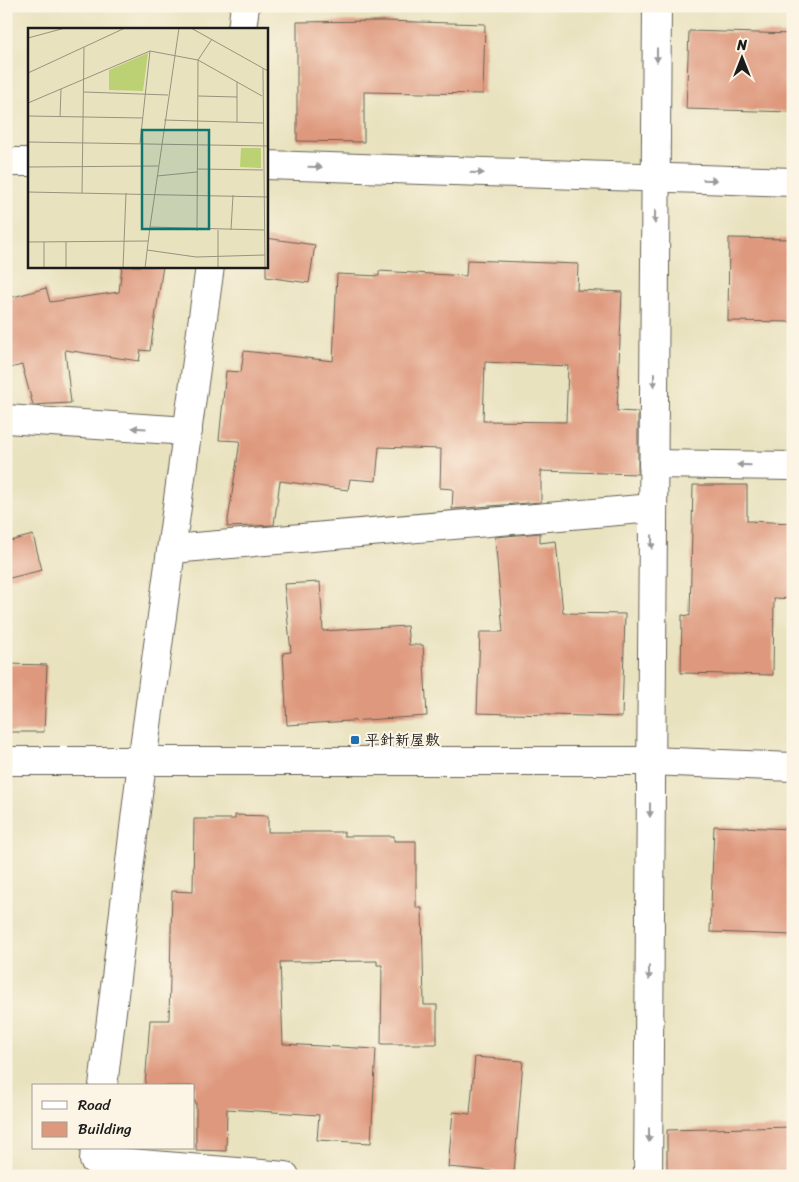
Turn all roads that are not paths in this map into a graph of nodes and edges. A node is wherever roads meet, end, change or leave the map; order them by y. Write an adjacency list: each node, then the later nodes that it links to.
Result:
1 (245, 6): 3 (street)
2 (657, 6): 7 (street, one-way to 7)
3 (242, 28)
4 (6, 162): 5 (street)
5 (28, 162)
6 (268, 165): 7 (street, one-way to 7)
7 (656, 179): 8 (street, one-way to 8); 12 (street, one-way to 12)
8 (793, 182)
9 (210, 268): 11 (street)
10 (6, 419): 11 (street, one-way to 10)
11 (188, 431): 15 (street)
12 (653, 464): 13 (street, one-way to 12); 14 (street)
13 (793, 466)
14 (652, 508): 15 (street); 18 (street, one-way to 18)
15 (172, 549): 17 (street)
16 (6, 760): 17 (street)
17 (142, 762): 18 (street); 20 (street)
18 (650, 762): 19 (street); 23 (street, one-way to 23)
19 (793, 767)
20 (103, 1084)
21 (94, 1161): 22 (street)
22 (285, 1176)
23 (648, 1176)

